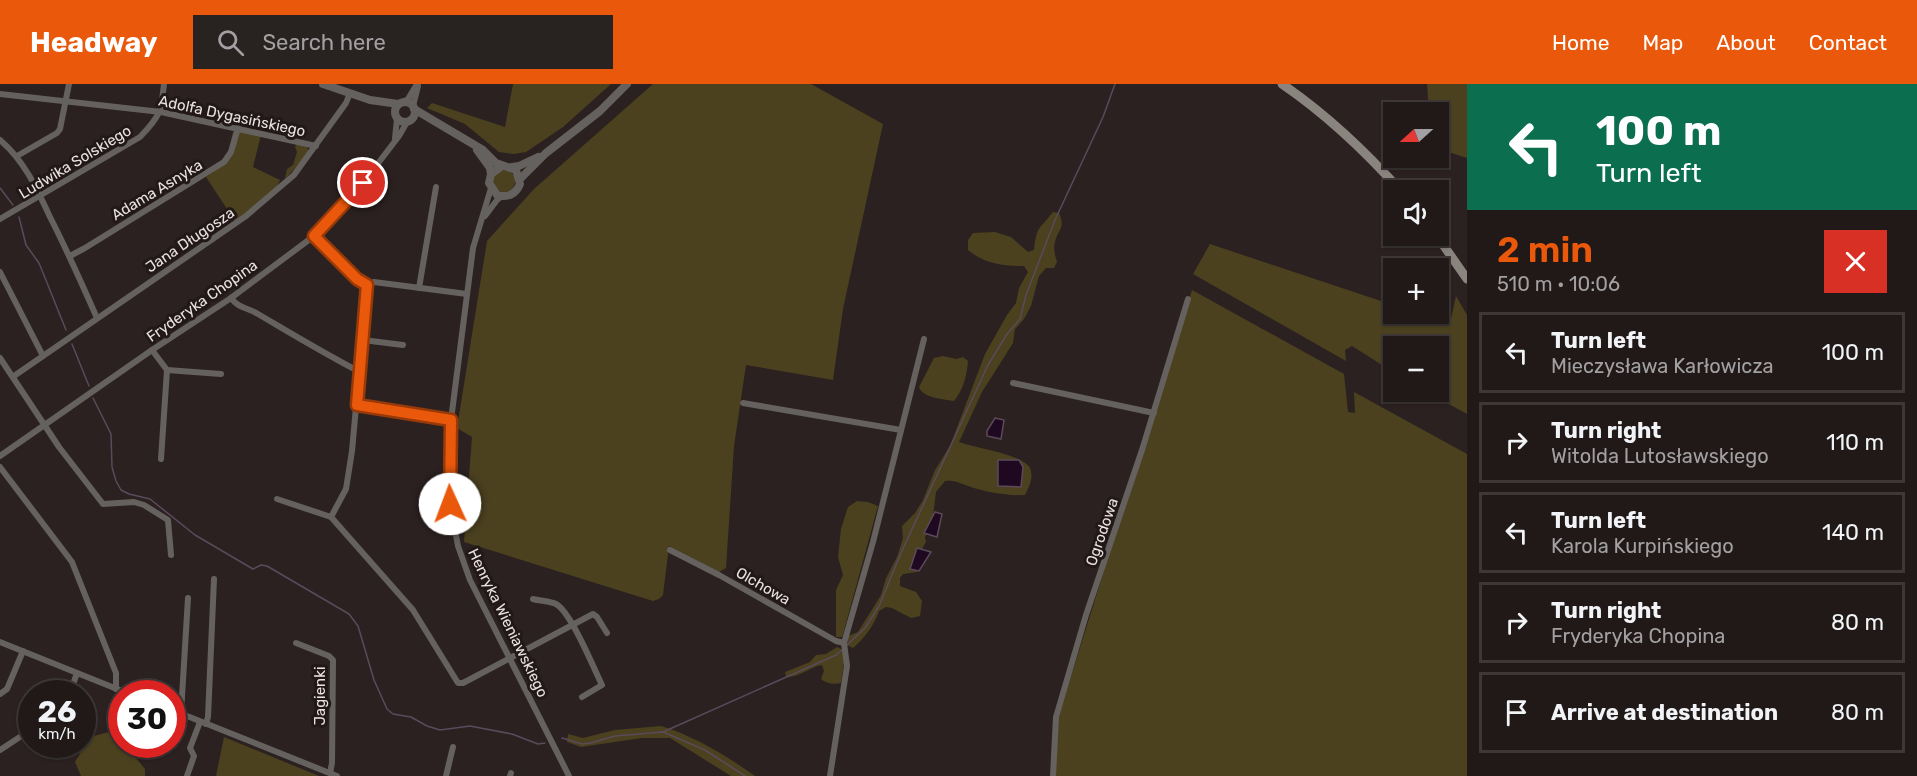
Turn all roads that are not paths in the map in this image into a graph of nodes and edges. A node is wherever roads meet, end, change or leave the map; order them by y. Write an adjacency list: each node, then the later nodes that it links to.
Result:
1 (69, 84): 10 (street)
2 (164, 84): 13 (street)
3 (323, 84): 7 (street)
4 (418, 84): 11 (street); 12 (street)
5 (627, 84): 22 (street)
6 (1282, 84): 27 (main road)
7 (351, 93): 9 (street); 21 (street, Jana Długosza)
8 (0, 94): 10 (street, Adolfa Dygasińskiego)
9 (370, 100): 11 (street); 14 (street)
10 (67, 102): 13 (street, Adolfa Dygasińskiego); 23 (street)
11 (401, 103): 12 (street); 14 (street)
12 (414, 108): 15 (street); 16 (street)
13 (161, 112): 17 (street, Adolfa Dygasińskiego); 31 (street, Ludwika Solskiego)
14 (396, 117): 15 (street); 19 (street, Fryderyka Chopina)
15 (408, 122): 16 (street); 19 (street, Fryderyka Chopina)
16 (437, 123): 20 (street)
17 (238, 128): 21 (street, Adolfa Dygasińskiego); 36 (street, Adama Asnyka)
18 (0, 140): 23 (street)
19 (394, 141): 34 (street, Fryderyka Chopina)
20 (471, 142): 24 (street); 25 (street)
21 (316, 146): 44 (street, Jana Długosza)
22 (546, 153): 24 (street); 26 (street)
23 (17, 156): 31 (street)
24 (507, 166): 25 (street); 26 (street)
25 (491, 174): 29 (street)
26 (520, 179): 30 (street)
27 (1390, 180)
28 (436, 188): 40 (street)
29 (491, 188): 30 (street); 33 (street, Henryka Wieniawskiego)
30 (502, 196): 33 (street, Henryka Wieniawskiego)
31 (40, 197): 32 (street, Ludwika Solskiego); 36 (street)
32 (0, 219)
33 (480, 224): 41 (street, Henryka Wieniawskiego)
34 (314, 236): 39 (street); 42 (street, Fryderyka Chopina)
35 (1444, 246): 38 (main road)
36 (70, 256): 44 (street)
37 (0, 272): 49 (street)
38 (1467, 279)
39 (367, 285): 40 (street); 46 (street)
40 (419, 288): 41 (street)
41 (467, 294): 59 (street, Henryka Wieniawskiego)
42 (231, 298): 48 (street, Fryderyka Chopina); 52 (street)
43 (1188, 299): 58 (street, Ogrodowa)
44 (97, 318): 49 (street, Jana Długosza)
45 (924, 339): 61 (street)
46 (363, 340): 47 (street); 52 (street)
47 (403, 345)
48 (152, 350): 51 (street); 60 (street, Fryderyka Chopina)
49 (43, 356): 54 (street, Jana Długosza)
50 (0, 358): 54 (street)
51 (167, 370): 53 (street); 63 (street)
52 (360, 372): 57 (street)
53 (221, 374)
54 (14, 376): 60 (street)
55 (1013, 383): 58 (street)
56 (743, 403): 61 (street)
57 (357, 405): 59 (street); 66 (street)
58 (1154, 413): 97 (street, Ogrodowa)
59 (451, 420): 78 (street, Henryka Wieniawskiego)
60 (46, 424): 62 (street, Fryderyka Chopina); 68 (street)
61 (901, 430): 76 (street)
62 (0, 456)
63 (161, 459)
64 (0, 467): 81 (street)
65 (277, 499): 66 (street)
66 (331, 516): 78 (street)
67 (670, 550): 76 (street, Olchowa)
68 (171, 555)
69 (214, 579): 87 (street)
70 (188, 598): 82 (street)
71 (533, 599): 72 (street)
72 (573, 625): 73 (street); 78 (street); 85 (street)
73 (607, 633)
74 (0, 642): 77 (street)
75 (296, 643): 91 (street, Jagienki)
76 (844, 643): 96 (street)
77 (23, 651): 79 (street); 84 (street)
78 (511, 659): 95 (street, Henryka Wieniawskiego)
79 (77, 673): 80 (street); 83 (street)
80 (75, 680)
81 (116, 680)
82 (183, 680)
83 (108, 686)
84 (0, 694)
85 (582, 697)
86 (186, 715): 87 (street)
87 (203, 723): 91 (street); 92 (street)
88 (18, 738): 90 (street)
89 (453, 747): 94 (street)
90 (0, 750)
91 (330, 773): 93 (street)
92 (187, 776)
93 (337, 776)
94 (446, 776)
95 (569, 776)
96 (830, 776)
97 (1053, 776)

